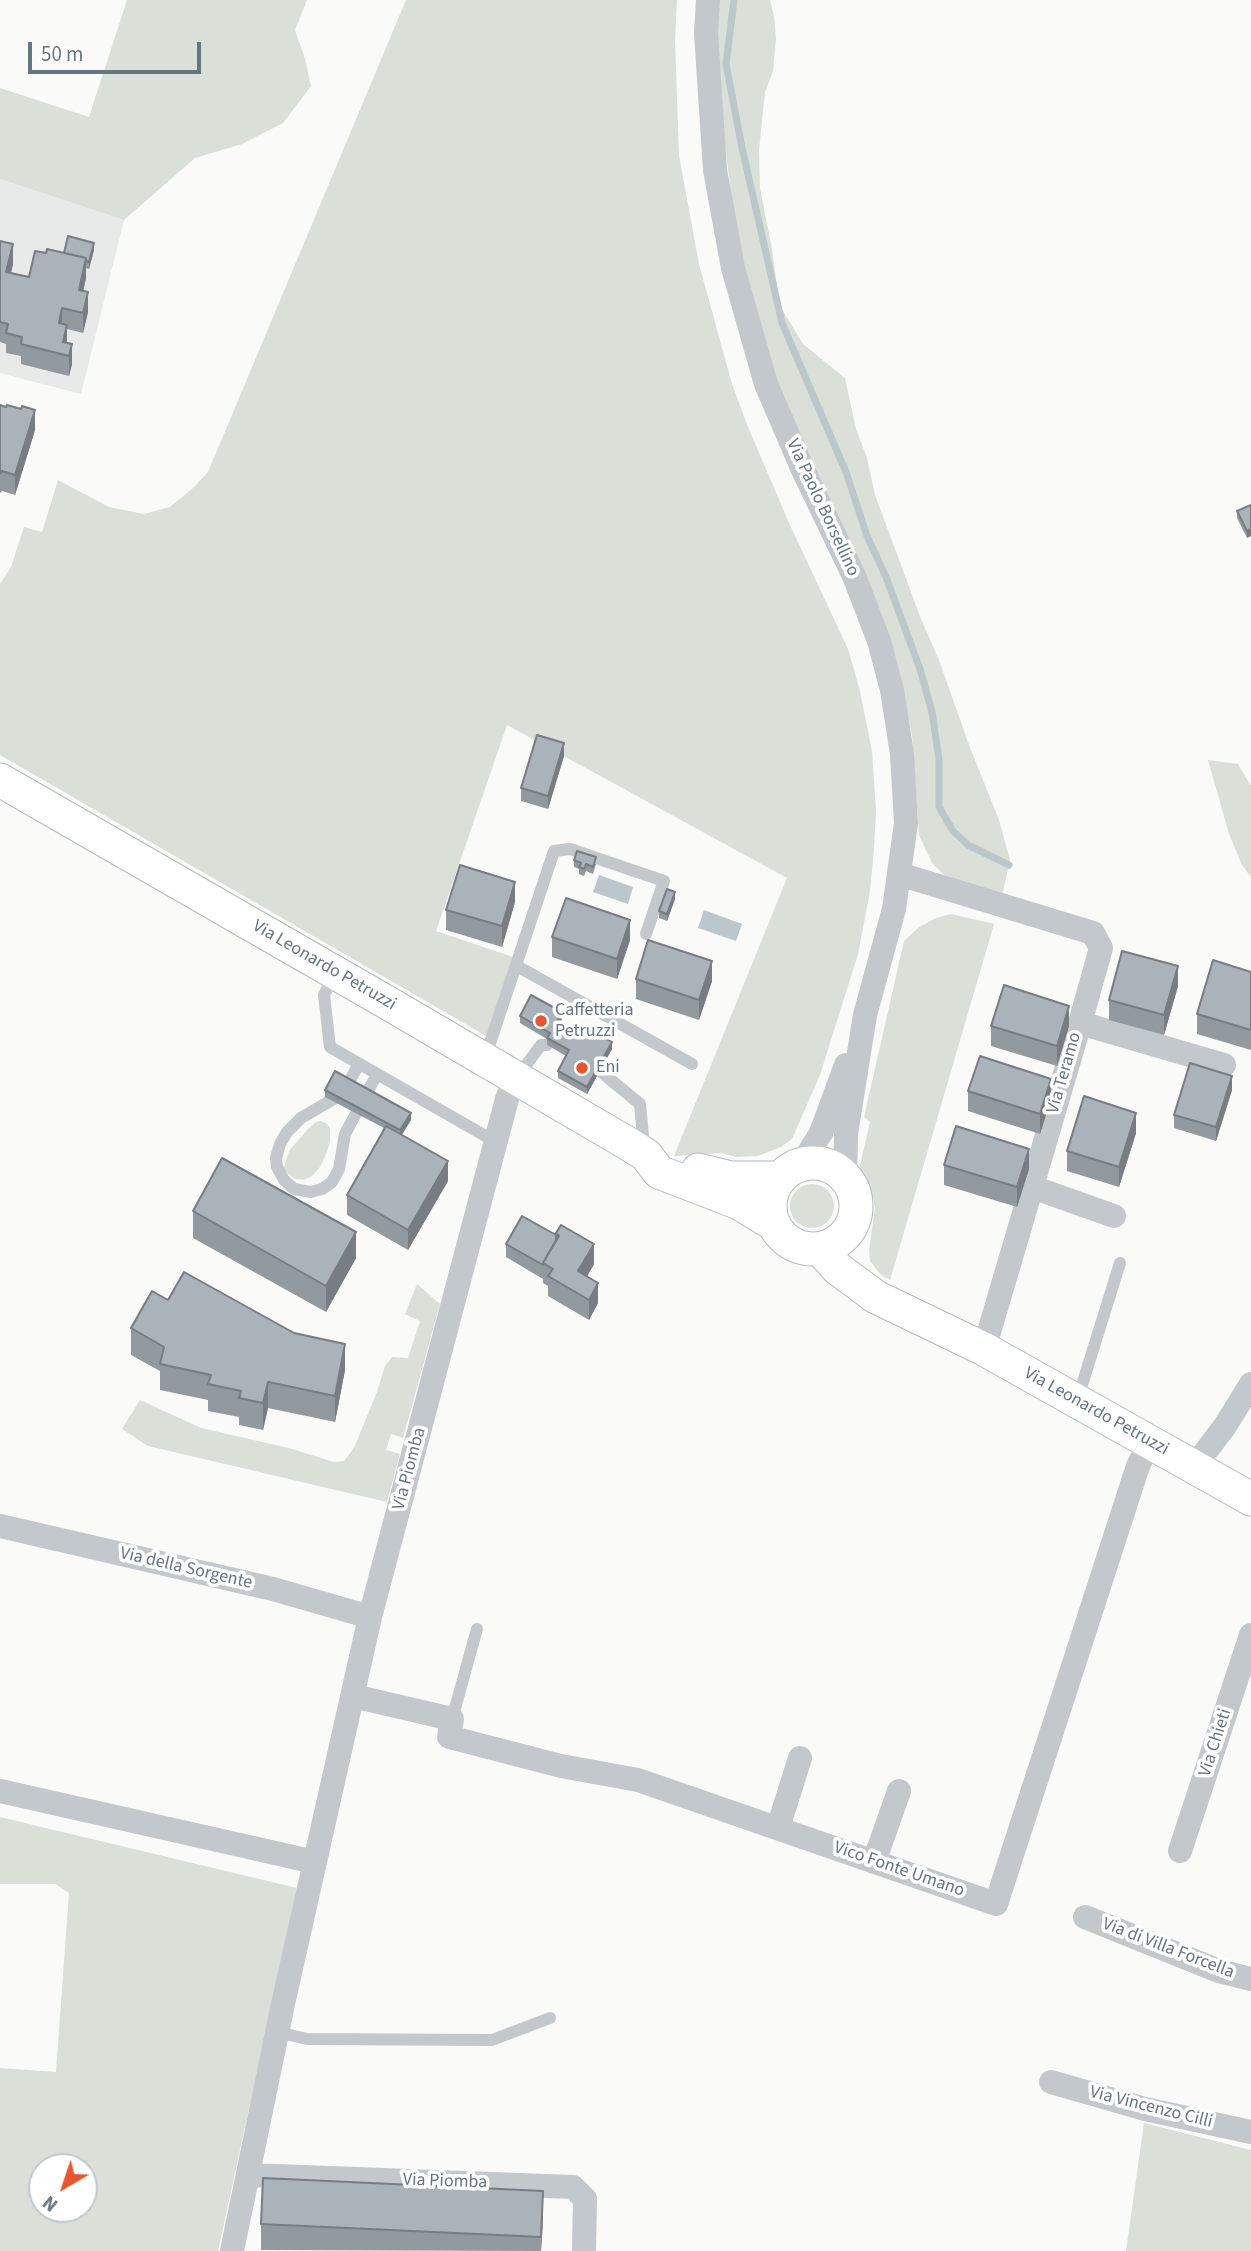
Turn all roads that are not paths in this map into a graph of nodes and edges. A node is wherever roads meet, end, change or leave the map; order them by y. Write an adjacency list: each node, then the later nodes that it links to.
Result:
1 (708, 0): 3 (street, Via Paolo Borsellino)
2 (0, 780): 6 (main road, Via Leonardo Petruzzi)
3 (899, 874): 7 (street, Via Paolo Borsellino); 8 (street)
4 (646, 934): 5 (lane)
5 (517, 966): 10 (lane); 12 (lane)
6 (335, 972): 10 (main road, Via Leonardo Petruzzi); 11 (lane)
7 (865, 1015): 19 (street, Via Paolo Borsellino); 20 (street, Via Paolo Borsellino)
8 (1080, 1023): 13 (street, Via Teramo); 21 (street, Via Teramo)
9 (547, 1045): 16 (lane)
10 (485, 1060): 16 (main road, Via Leonardo Petruzzi)
11 (359, 1064): 15 (lane); 15 (lane)
12 (692, 1064)
13 (1224, 1065)
14 (600, 1071): 18 (lane)
15 (377, 1074): 17 (lane)
16 (516, 1078): 17 (street, Via Piomba); 18 (main road, Via Leonardo Petruzzi)
17 (496, 1142): 35 (street, Via Piomba)
18 (640, 1152): 19 (main road, Via Leonardo Petruzzi); 23 (main road, Via Leonardo Petruzzi)
19 (790, 1172): 20 (main road); 23 (main road)
20 (845, 1178): 24 (main road)
21 (1032, 1187): 22 (street); 28 (street, Via Teramo)
22 (1114, 1216)
23 (774, 1224): 25 (main road)
24 (849, 1229): 25 (main road); 27 (main road, Via Leonardo Petruzzi)
25 (820, 1249): 27 (main road, Via Leonardo Petruzzi)
26 (1120, 1263): 30 (lane)
27 (939, 1326): 28 (main road, Via Leonardo Petruzzi)
28 (984, 1349): 30 (main road, Via Leonardo Petruzzi)
29 (1251, 1384): 32 (street)
30 (1077, 1401): 31 (main road, Via Leonardo Petruzzi)
31 (1150, 1442): 32 (main road, Via Leonardo Petruzzi); 45 (street, Vico Fonte Umano)
32 (1194, 1467): 33 (main road, Via Leonardo Petruzzi)
33 (1251, 1499)
34 (0, 1526): 35 (street, Via della Sorgente)
35 (370, 1617): 38 (street, Via Piomba)
36 (477, 1629): 39 (lane)
37 (1251, 1635): 44 (street, Via Chieti)
38 (353, 1696): 39 (street); 46 (street, Via Piomba)
39 (452, 1718): 43 (street, Vico Fonte Umano)
40 (800, 1758): 43 (street)
41 (0, 1791): 46 (street)
42 (899, 1791): 45 (street)
43 (778, 1828): 45 (street, Vico Fonte Umano)
44 (1180, 1851)
45 (874, 1861)
46 (315, 1863): 50 (street, Via Piomba)
47 (1085, 1917): 48 (street, Via di Villa Forcella)
48 (1251, 1979)
49 (550, 2018): 50 (lane)
50 (277, 2032): 53 (street, Via Piomba)
51 (1051, 2082): 52 (street, Via Vincenzo Cilli)
52 (1251, 2132)
53 (248, 2175): 54 (street, Via Piomba); 55 (street, Via Piomba)
54 (232, 2251)
55 (584, 2251)

